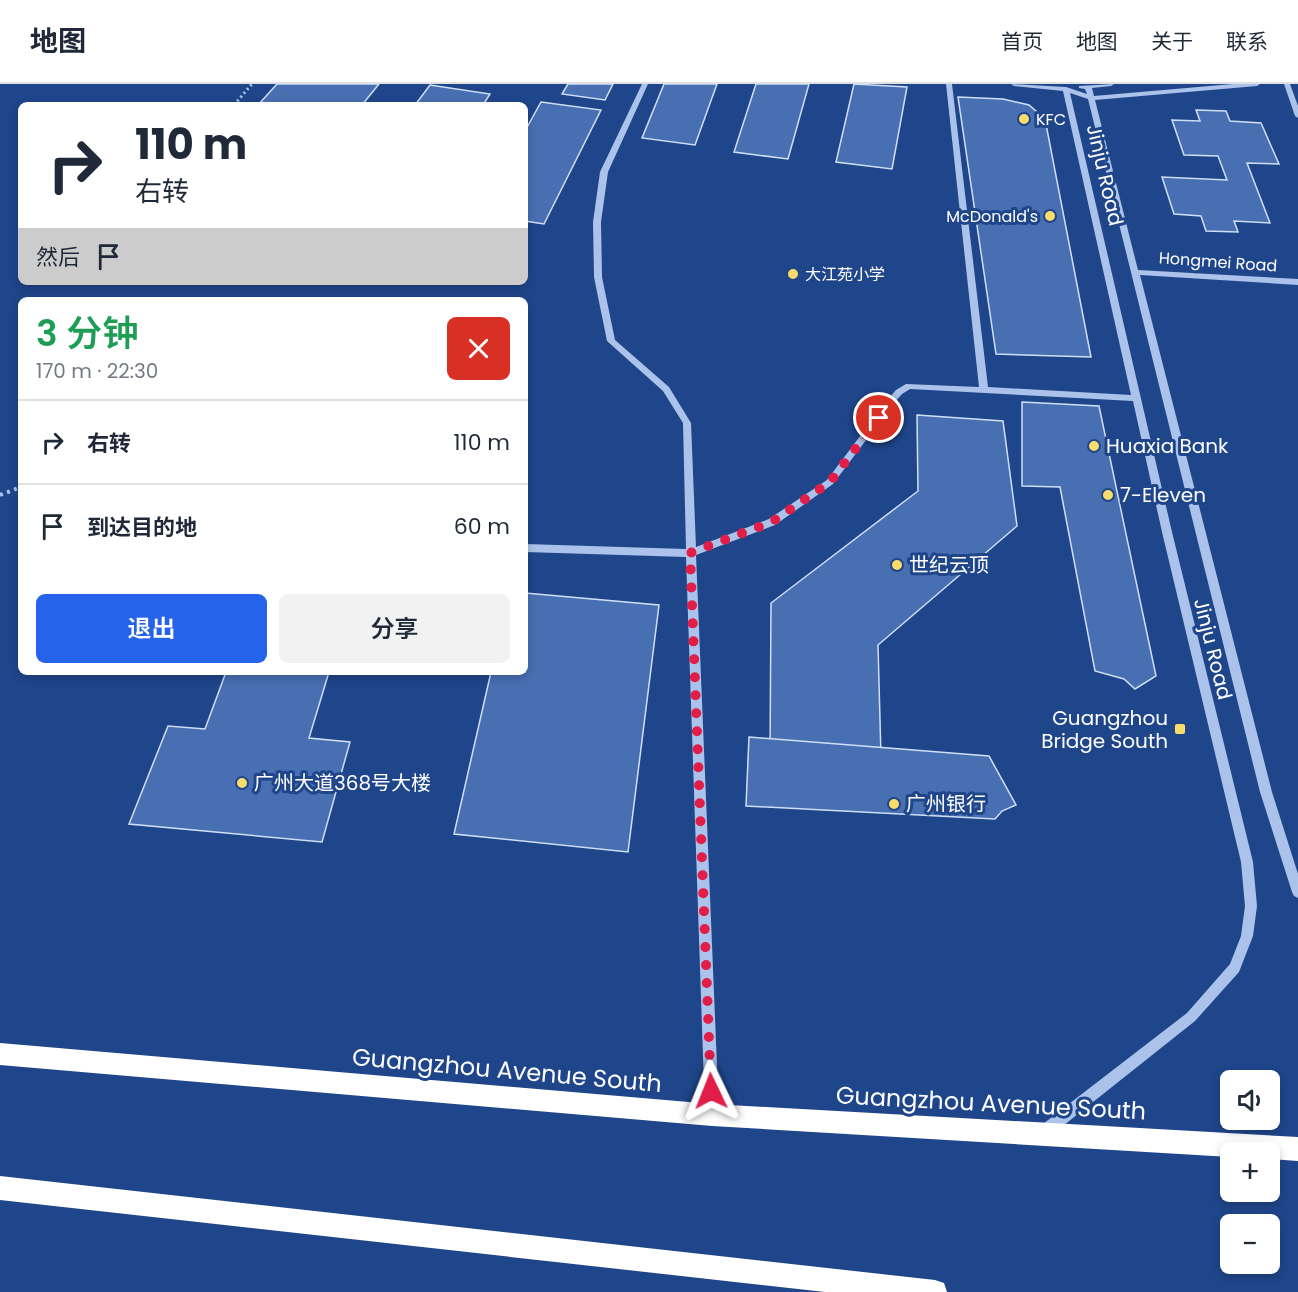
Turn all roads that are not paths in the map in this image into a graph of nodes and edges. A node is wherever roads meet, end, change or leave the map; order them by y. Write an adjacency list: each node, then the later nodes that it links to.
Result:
1 (645, 84): 16 (street)
2 (949, 84): 13 (street)
3 (1014, 84): 8 (street)
4 (1111, 84): 7 (street)
5 (1257, 84): 9 (street)
6 (1287, 84): 10 (street)
7 (1088, 86): 8 (street); 9 (street, Jinju Road)
8 (1066, 89): 9 (street); 14 (street, Jinju Road)
9 (1091, 98): 11 (street, Jinju Road)
10 (1298, 116)
11 (1135, 272): 12 (street, Hongmei Road); 17 (street, Jinju Road)
12 (1298, 282)
13 (984, 390): 14 (street); 16 (street)
14 (1137, 398): 20 (street, Jinju Road)
15 (528, 548): 16 (street)
16 (690, 553): 19 (street)
17 (1298, 892)
18 (0, 1053): 19 (highway, Guangzhou Avenue South)
19 (711, 1115): 20 (highway, Guangzhou Avenue South)
20 (1043, 1133): 21 (highway, Guangzhou Avenue South)
21 (1298, 1149)
22 (0, 1188): 23 (highway)
23 (935, 1292)

